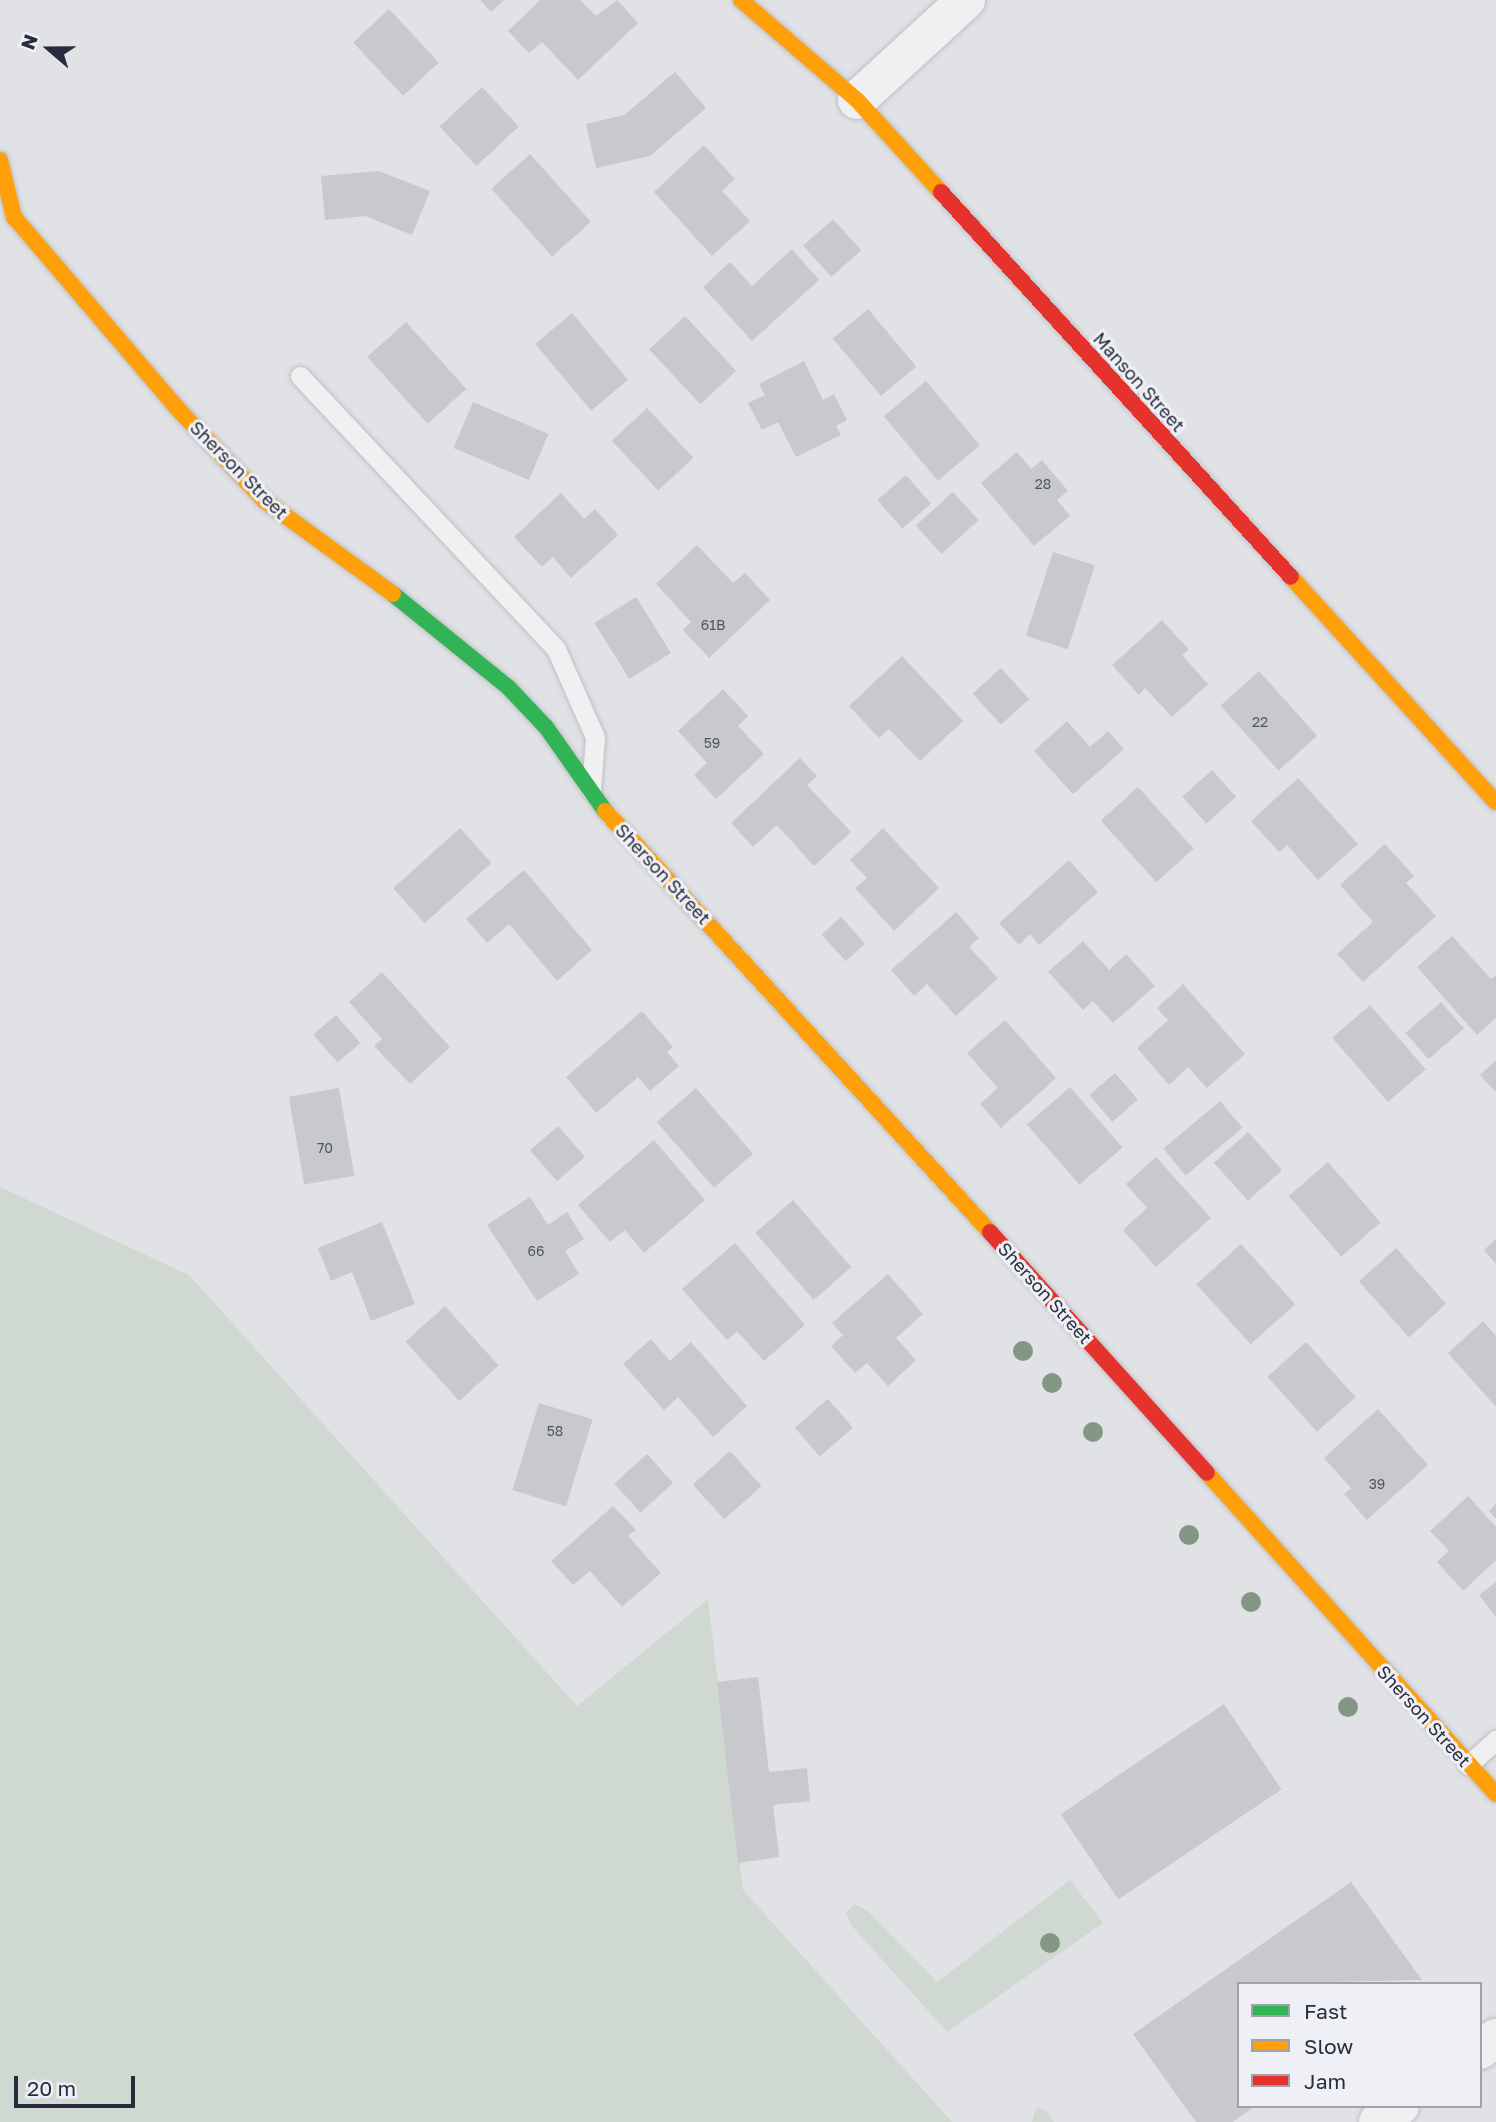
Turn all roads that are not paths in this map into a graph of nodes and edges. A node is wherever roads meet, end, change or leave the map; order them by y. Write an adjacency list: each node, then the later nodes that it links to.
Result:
1 (741, 0): 3 (street, Manson Street)
2 (966, 0): 3 (street)
3 (857, 100): 7 (street, Manson Street)
4 (0, 160): 6 (street, Sherson Street)
5 (300, 376): 6 (lane)
6 (591, 796): 9 (street, Sherson Street)
7 (1496, 802)
8 (1496, 1740): 9 (lane)
9 (1468, 1765): 10 (street, Sherson Street)
10 (1496, 1794)
11 (1397, 2108): 12 (street)
12 (1378, 2122)

